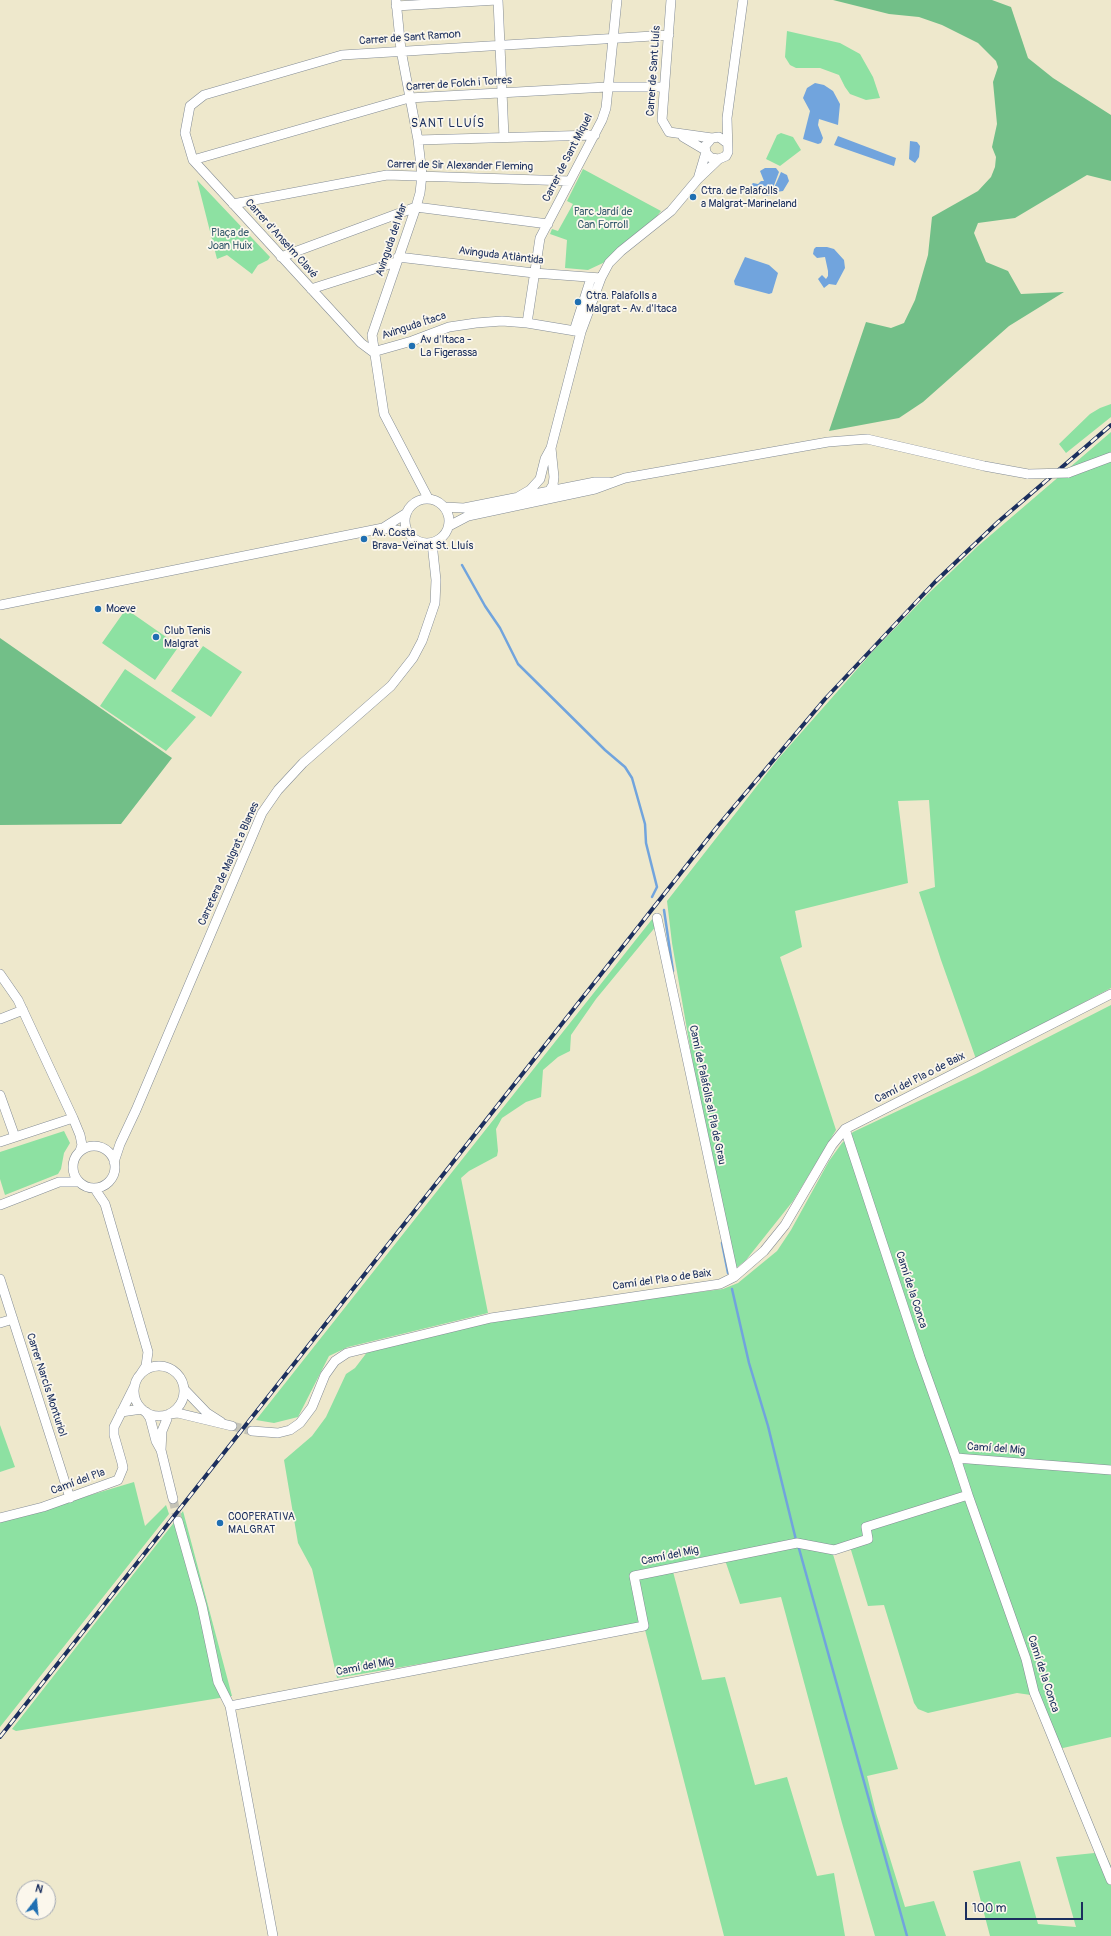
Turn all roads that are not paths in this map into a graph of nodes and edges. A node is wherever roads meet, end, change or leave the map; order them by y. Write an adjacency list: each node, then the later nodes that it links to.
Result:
1 (497, 0): 5 (street); 8 (street)
2 (617, 0): 7 (street, Carrer de Sant Miquel)
3 (671, 0): 6 (street, Carrer de Sant Lluís)
4 (743, 0): 14 (street)
5 (396, 3): 9 (street, Avinguda del Mar)
6 (669, 35): 7 (street, Carrer de Sant Ramon); 11 (street, Carrer de Sant Lluís)
7 (613, 38): 8 (street, Carrer de Sant Ramon); 10 (street, Carrer de Sant Miquel)
8 (500, 44): 9 (street, Carrer de Sant Ramon); 12 (street)
9 (402, 50): 13 (street, Avinguda del Mar); 15 (street, Carrer de Sant Ramon)
10 (607, 87): 11 (street, Carrer de Folch i Torres); 12 (street, Carrer de Folch i Torres); 17 (street, Carrer de Sant Miquel)
11 (663, 87): 16 (street, Carrer de Sant Lluís)
12 (502, 93): 13 (street, Carrer de Folch i Torres); 18 (street)
13 (409, 98): 20 (street, Avinguda del Mar); 24 (street, Carrer de Folch i Torres)
14 (727, 118): 19 (street); 21 (street)
15 (185, 133): 24 (street, Carrer d'Anselm Clavé)
16 (678, 134): 19 (street); 22 (street, Carrer de Sant Lluís)
17 (595, 135): 18 (street); 27 (street, Carrer de Sant Miquel)
18 (504, 137): 20 (street)
19 (712, 138): 21 (street); 22 (street)
20 (418, 140): 25 (street, Avinguda del Mar)
21 (727, 143): 23 (street)
22 (706, 151): 23 (street); 26 (street)
23 (719, 159): 26 (street)
24 (193, 160): 28 (street, Carrer d'Anselm Clavé)
25 (422, 175): 27 (street, Carrer de Sir Alexander Fleming); 28 (street, Carrer de Sir Alexander Fleming); 29 (street, Avinguda del Mar)
26 (698, 180): 34 (street)
27 (570, 181): 30 (street, Carrer de Sant Miquel)
28 (233, 204): 31 (street, Carrer d'Anselm Clavé)
29 (416, 207): 30 (street); 31 (street); 32 (street, Avinguda del Mar)
30 (548, 224): 33 (street, Carrer de Sant Miquel)
31 (281, 257): 35 (street, Carrer d'Anselm Clavé)
32 (397, 260): 33 (street, Avinguda Atlàntida); 35 (street); 38 (street, Avinguda del Mar)
33 (534, 273): 34 (street, Avinguda Atlàntida); 36 (street, Carrer de Sant Miquel)
34 (596, 278): 37 (street)
35 (311, 290): 38 (street, Carrer d'Anselm Clavé)
36 (527, 323): 37 (street, Avinguda Ítaca); 38 (street, Avinguda Ítaca)
37 (577, 332): 39 (street)
38 (373, 352): 42 (street, Avinguda del Mar)
39 (552, 448): 41 (street); 43 (street)
40 (1111, 457): 44 (street, bridge)
41 (554, 471): 45 (street); 47 (street)
42 (417, 479): 49 (street, Avinguda del Mar); 50 (street, Avinguda del Mar)
43 (540, 479): 47 (street); 48 (street)
44 (610, 482): 45 (street); 46 (street)
45 (577, 485): 47 (street)
46 (592, 490): 47 (street); 51 (street)
47 (549, 491): 48 (street); 51 (street)
48 (518, 497): 52 (street)
49 (428, 498): 50 (street); 52 (street)
50 (416, 501): 53 (street)
51 (512, 506): 54 (street)
52 (445, 507): 54 (street)
53 (406, 514): 55 (street); 56 (street)
54 (449, 526): 57 (street)
55 (383, 528): 56 (street); 58 (street)
56 (407, 532): 57 (street)
57 (432, 543): 70 (street, Carretera de Malgrat a Blanes)
58 (0, 605)
59 (657, 918): 82 (street, Camí de Palafolls al Pla de Grau)
60 (0, 974): 62 (street)
61 (1111, 994): 66 (street, Camí del Pla o de Baix)
62 (23, 1010): 63 (street); 65 (street)
63 (0, 1019)
64 (0, 1095): 68 (street)
65 (73, 1118): 67 (street); 68 (street)
66 (845, 1129): 82 (street, Camí del Pla o de Baix); 96 (street, Camí de la Conca)
67 (80, 1135): 71 (street); 73 (street)
68 (15, 1137): 69 (street)
69 (0, 1142)
70 (120, 1144): 72 (street); 74 (street, Carretera de Malgrat a Blanes)
71 (94, 1146): 72 (street); 73 (street)
72 (104, 1148): 74 (street)
73 (80, 1151): 75 (street)
74 (114, 1162): 78 (street)
75 (72, 1169): 76 (street); 77 (street)
76 (59, 1182): 77 (street); 81 (street)
77 (79, 1182): 79 (street)
78 (107, 1184): 79 (street); 80 (street)
79 (95, 1188): 80 (street)
80 (105, 1204): 86 (street)
81 (0, 1205)
82 (734, 1277): 94 (street, Camí del Pla o de Baix)
83 (0, 1279): 84 (street, Carrer Narcís Monturiol)
84 (13, 1319): 85 (street); 99 (street, Carrer Narcís Monturiol)
85 (0, 1323)
86 (148, 1352): 87 (street); 88 (street)
87 (165, 1367): 88 (street); 90 (street)
88 (140, 1376): 89 (street)
89 (135, 1385): 91 (street); 92 (street, Camí del Pla)
90 (184, 1389): 93 (street); 93 (street)
91 (144, 1411): 92 (street); 93 (street); 95 (street)
92 (121, 1412): 99 (street, Camí del Pla)
93 (168, 1414): 95 (street)
94 (252, 1431)
95 (161, 1450): 100 (street)
96 (956, 1458): 97 (street, Camí del Mig); 98 (street, Camí del Mig)
97 (1111, 1470)
98 (968, 1495): 103 (street, Camí del Mig); 104 (street, Camí de la Conca)
99 (70, 1498): 101 (street, Camí del Pla)
100 (173, 1499)
101 (0, 1518)
102 (178, 1521): 103 (street)
103 (230, 1706): 105 (street)
104 (1111, 1880)
105 (274, 1936)

